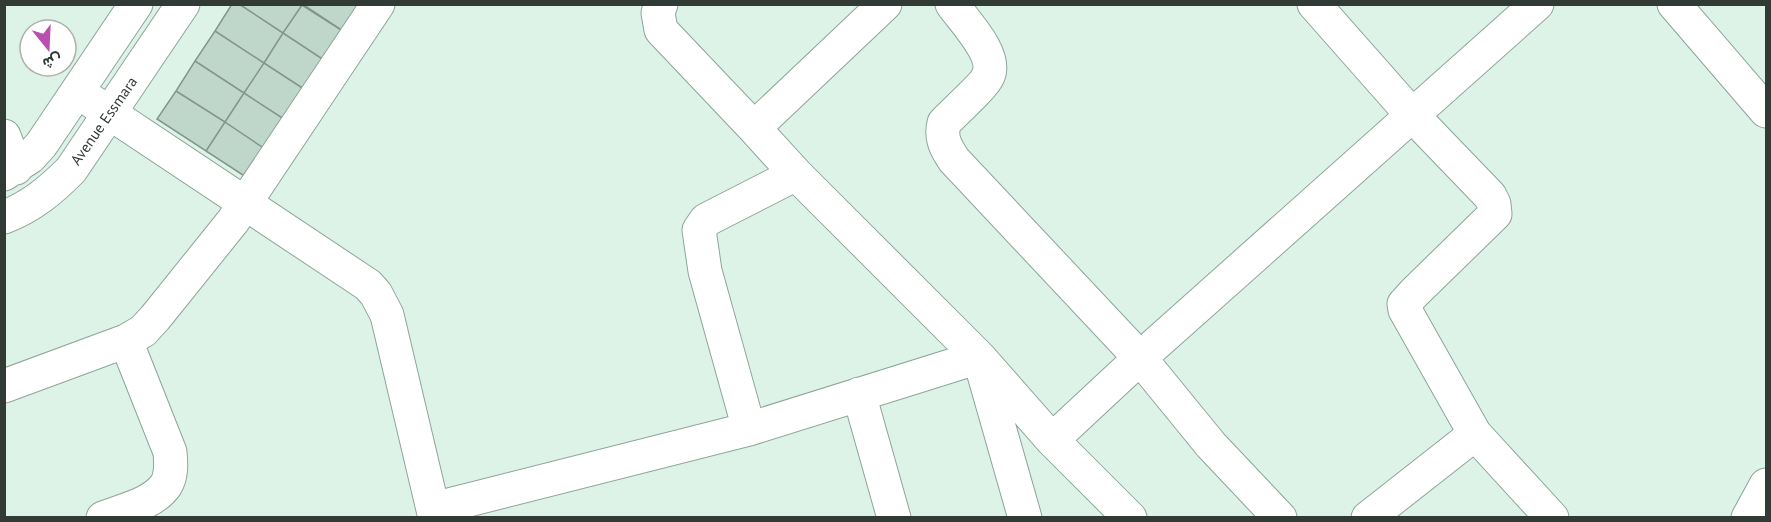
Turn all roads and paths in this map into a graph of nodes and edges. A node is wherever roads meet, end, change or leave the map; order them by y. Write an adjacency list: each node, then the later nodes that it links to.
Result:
1 (183, 4): 12 (street, Avenue Essmara)
2 (378, 4): 18 (street)
3 (661, 4): 14 (street)
4 (885, 4): 14 (street)
5 (952, 4): 22 (street)
6 (1314, 4): 13 (street)
7 (1537, 4): 13 (street)
8 (1674, 4): 11 (street)
9 (132, 6): 10 (street)
10 (78, 92): 12 (street); 16 (street)
11 (1767, 111)
12 (110, 114): 18 (street); 19 (street, Avenue Essmara)
13 (1412, 115): 22 (street); 26 (street)
14 (754, 128): 17 (street)
15 (4, 136): 16 (street)
16 (10, 171)
17 (796, 174): 21 (street); 25 (street)
18 (244, 204): 20 (street); 29 (street)
19 (4, 217)
20 (126, 341): 23 (street); 30 (street)
21 (979, 357): 24 (street); 27 (street); 32 (street)
22 (1140, 358): 27 (street); 34 (street)
23 (4, 386)
24 (859, 394): 25 (street); 31 (street)
25 (749, 429): 29 (street)
26 (1475, 434): 35 (street); 36 (street)
27 (1052, 440): 33 (street)
28 (1767, 485): 37 (street)
29 (434, 513)
30 (103, 518)
31 (894, 518)
32 (1025, 518)
33 (1130, 518)
34 (1281, 518)
35 (1368, 518)
36 (1552, 518)
37 (1748, 518)

